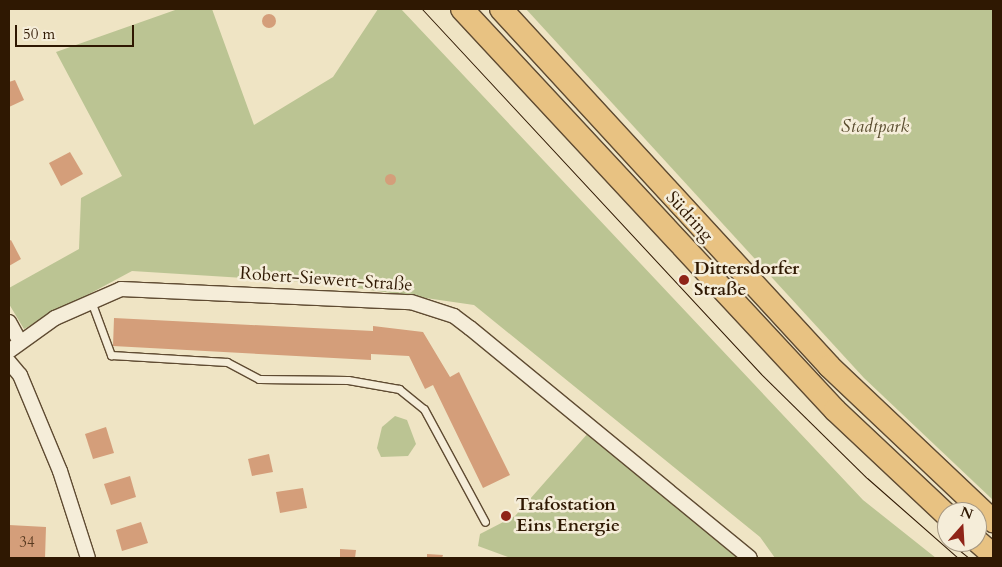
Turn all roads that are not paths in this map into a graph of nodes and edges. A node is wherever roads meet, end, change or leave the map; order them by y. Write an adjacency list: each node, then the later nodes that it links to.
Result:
1 (462, 9): 8 (main road, Südring)
2 (501, 9): 9 (main road, Südring)
3 (90, 300): 5 (street, Robert-Siewert-Straße); 10 (lane); 12 (street, Robert-Siewert-Straße)
4 (9, 322): 5 (street)
5 (19, 340): 6 (street, Robert-Siewert-Straße)
6 (9, 351)
7 (9, 362): 11 (street)
8 (937, 506)
9 (993, 520)
10 (485, 522)
11 (88, 558)
12 (750, 558)

